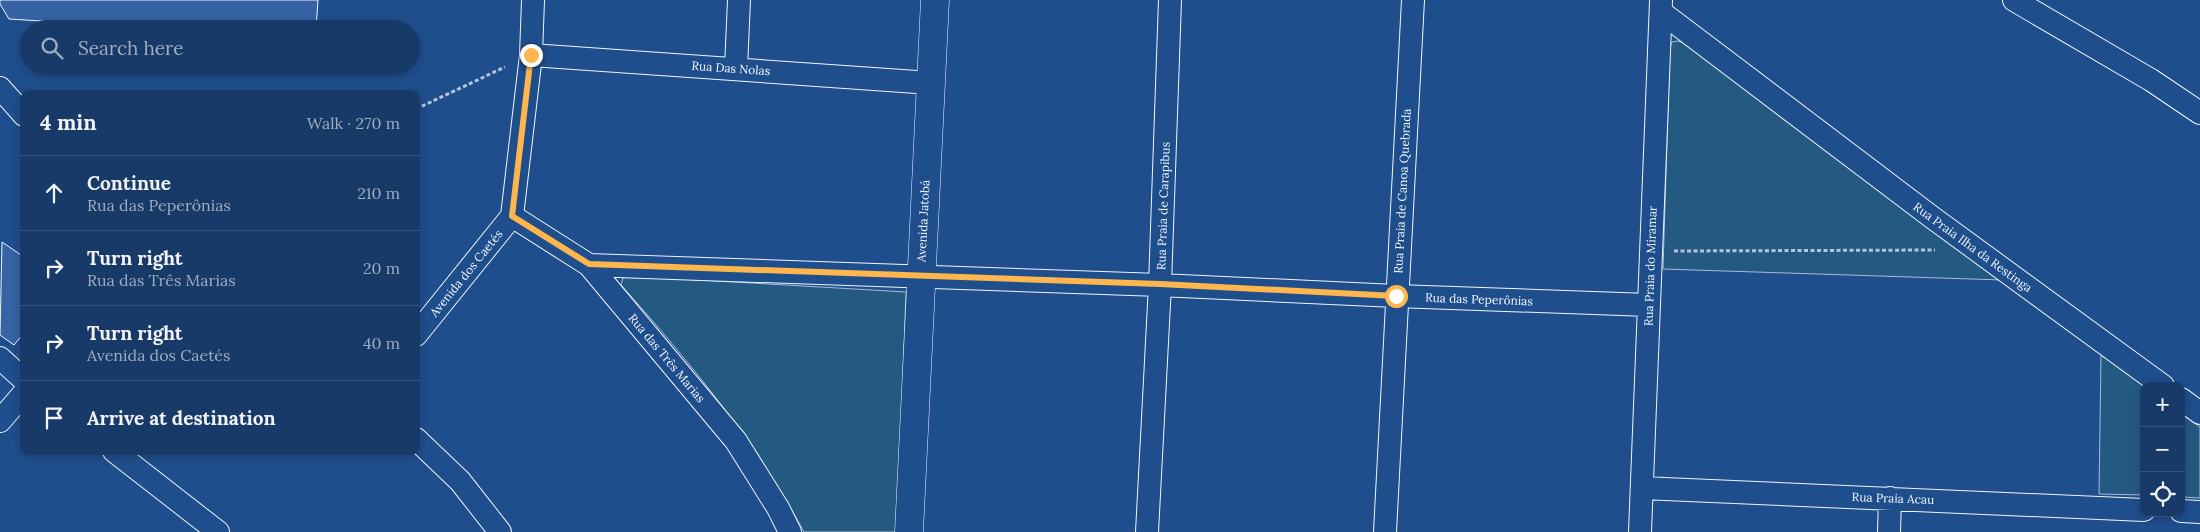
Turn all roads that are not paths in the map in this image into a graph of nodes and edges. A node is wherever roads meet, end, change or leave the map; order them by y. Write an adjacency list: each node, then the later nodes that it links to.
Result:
1 (533, 0): 8 (street)
2 (739, 0): 9 (street)
3 (935, 0): 10 (street, Avenida Jatobá)
4 (1170, 0): 17 (street, Rua Praia de Carapibus)
5 (1412, 0): 18 (street, Rua Praia de Canoa Quebrada)
6 (2014, 0): 13 (street)
7 (1661, 6): 19 (street, Rua Praia do Miramar); 23 (street, Rua Praia Ilha da Restinga)
8 (531, 55): 9 (street, Rua Das Nolas); 14 (street)
9 (736, 68): 10 (street, Rua Das Nolas)
10 (931, 83): 16 (street, Avenida Jatobá)
11 (0, 88): 12 (street)
12 (20, 110)
13 (2200, 113)
14 (512, 216): 15 (street, Rua das Três Marias); 20 (street, Avenida dos Caetés)
15 (589, 264): 16 (street, Rua das Peperônias); 37 (street, Rua das Três Marias)
16 (920, 277): 17 (street, Rua das Peperônias); 38 (street, Avenida Jatobá)
17 (1160, 284): 18 (street, Rua das Peperônias); 39 (street, Rua Praia de Carapibus)
18 (1396, 296): 19 (street, Rua das Peperônias); 40 (street, Rua Praia de Canoa Quebrada)
19 (1649, 305): 30 (street, Rua Praia do Miramar)
20 (420, 330)
21 (0, 358): 22 (street)
22 (20, 376)
23 (2158, 382)
24 (20, 398): 27 (street)
25 (2185, 402): 26 (street)
26 (2200, 413)
27 (0, 421)
28 (420, 443): 36 (street)
29 (119, 455): 35 (street)
30 (1642, 488): 31 (street, Rua Praia Acau); 41 (street, Rua Praia do Miramar)
31 (1890, 498): 32 (street, Rua Praia Acau); 42 (street)
32 (2140, 510)
33 (2185, 511): 34 (street)
34 (2200, 512)
35 (218, 532)
36 (500, 532)
37 (790, 532)
38 (909, 532)
39 (1147, 532)
40 (1385, 532)
41 (1640, 532)
42 (1889, 532)

